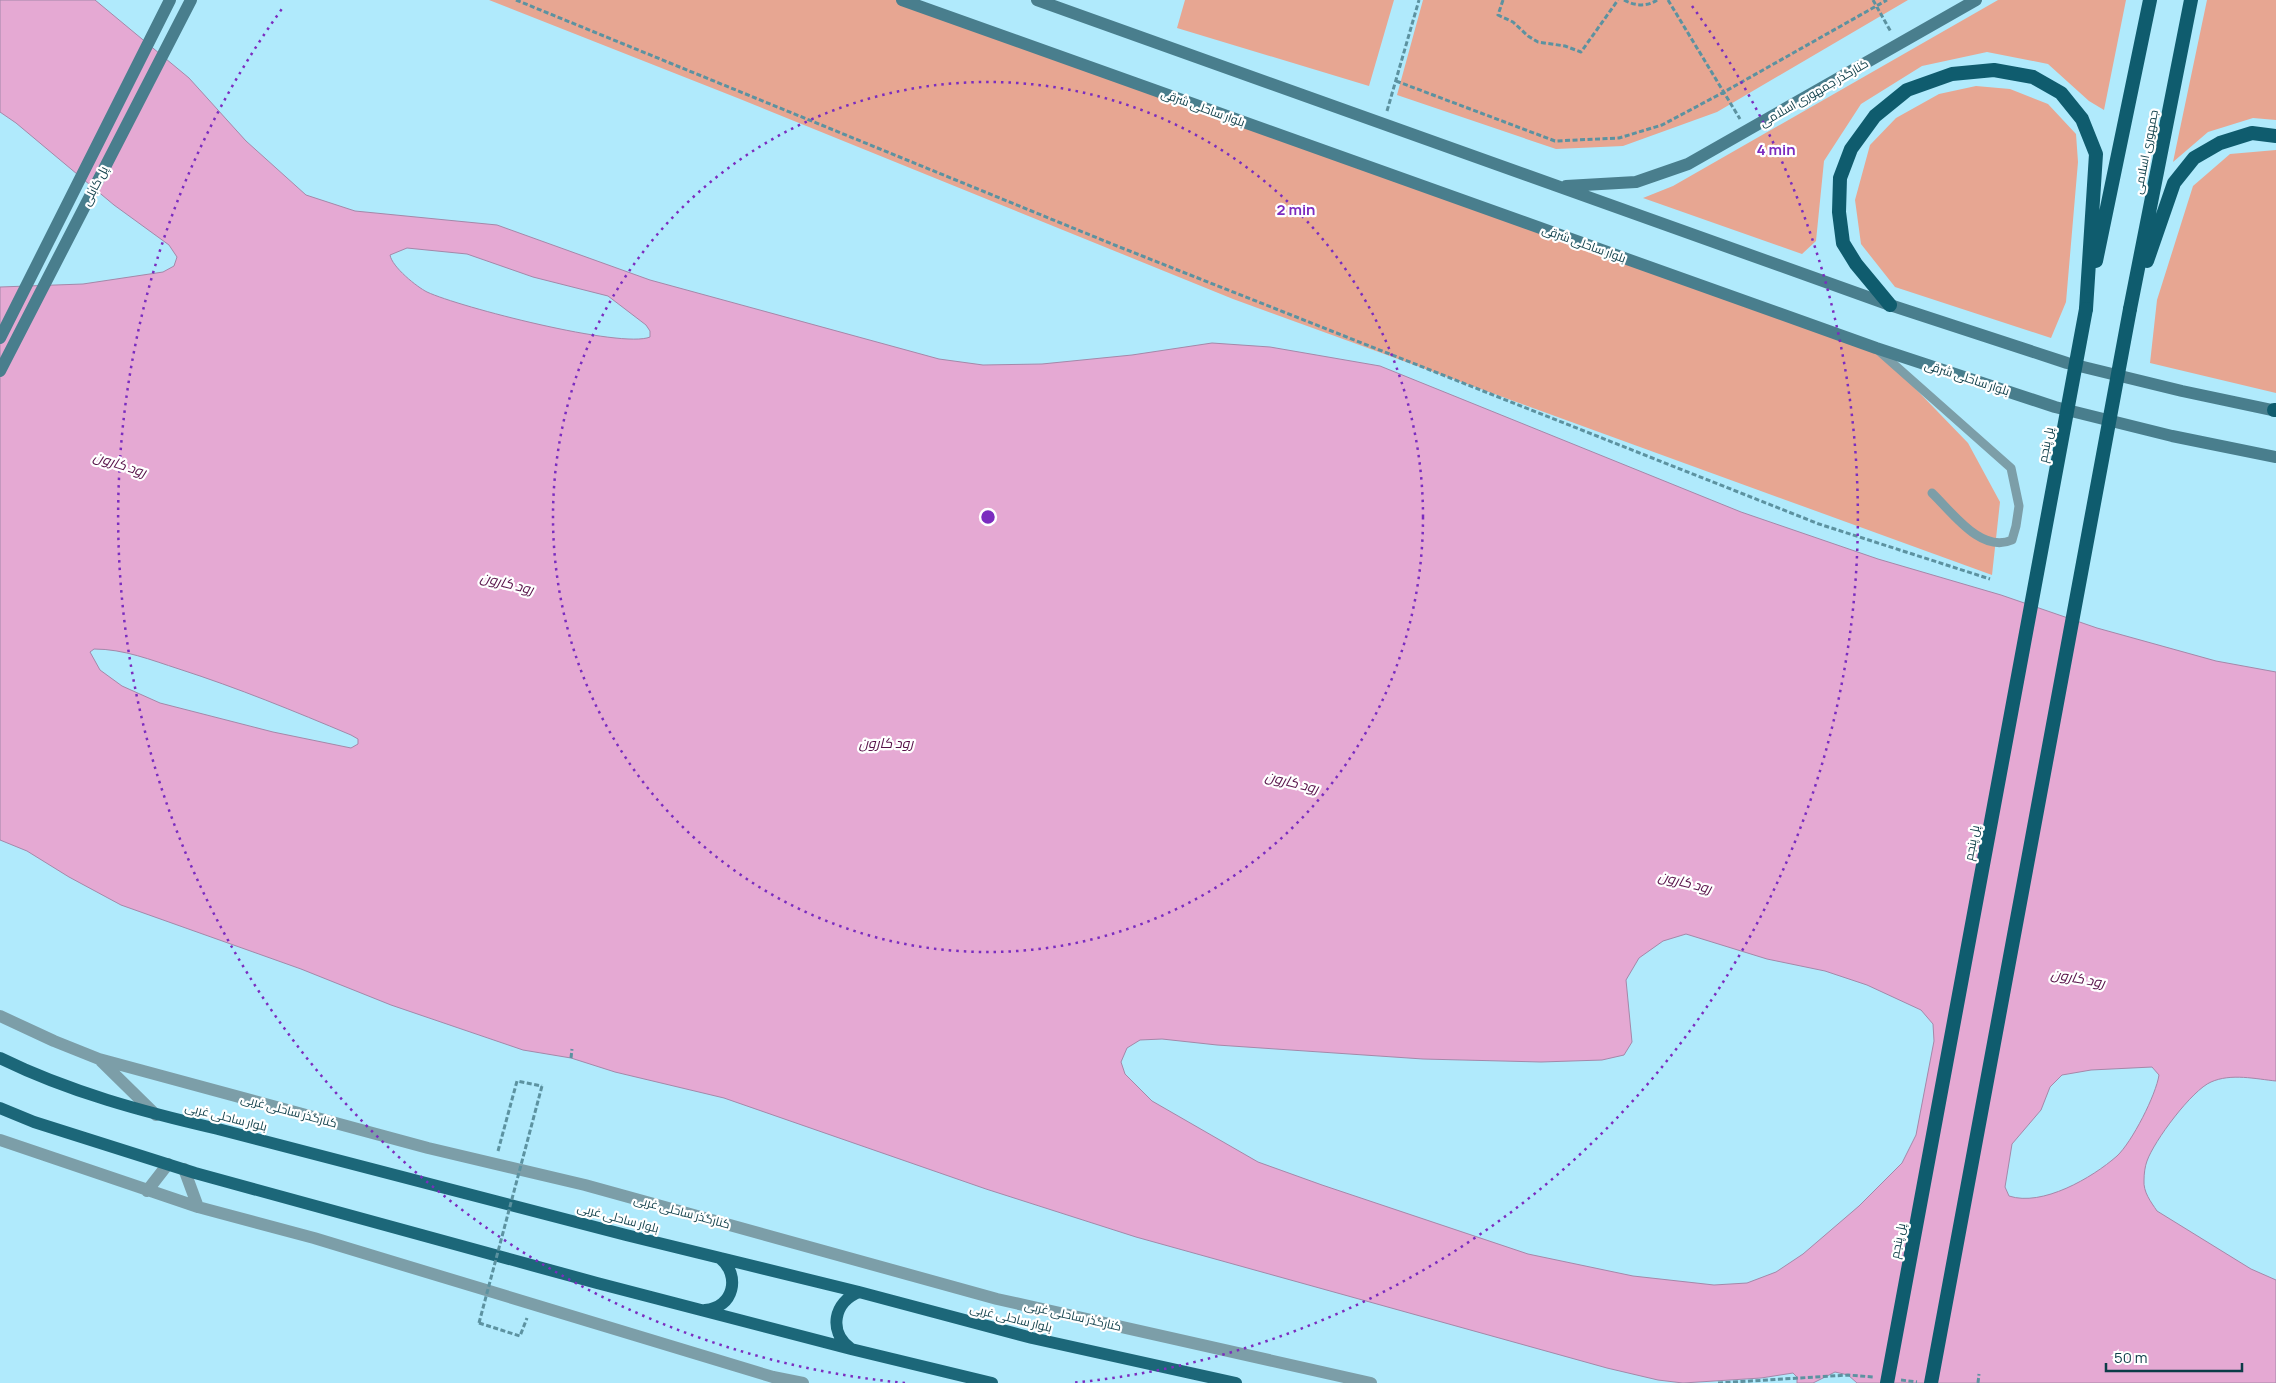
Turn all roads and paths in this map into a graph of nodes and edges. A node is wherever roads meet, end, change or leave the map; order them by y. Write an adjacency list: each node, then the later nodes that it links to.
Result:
1 (170, 0): 28 (main road, پل کابلی)
2 (191, 0): 30 (main road, پل کابلی)
3 (516, 0): 34 (path)
4 (902, 0): 29 (main road, بلوار ساحلی شرقی)
5 (1037, 0): 21 (main road)
6 (1419, 0): 19 (path)
7 (1503, 0): 8 (path)
8 (1618, 0)
9 (1624, 0): 10 (path)
10 (1657, 0)
11 (1668, 0): 20 (path)
12 (1873, 0): 17 (path)
13 (1887, 0): 17 (path)
14 (1976, 0): 18 (main road, کنارگذر جمهوری اسلامی)
15 (2150, 0): 26 (highway)
16 (2191, 0): 27 (highway, جمهوری اسلامی)
17 (1876, 7): 18 (path); 20 (path)
18 (1899, 44): 22 (main road, کنارگذر جمهوری اسلامی)
19 (1396, 81): 20 (path); 21 (path)
20 (1724, 92): 22 (path)
21 (1384, 124): 24 (main road)
22 (1747, 131): 24 (main road, کنارگذر جمهوری اسلامی)
23 (2276, 136): 27 (highway)
24 (1558, 186): 25 (main road)
25 (1890, 305): 26 (highway); 31 (main road)
26 (2086, 309): 54 (highway, پل پنجم, bridge)
27 (2130, 309): 60 (highway, bridge)
28 (0, 338)
29 (1876, 348): 32 (main road, بلوار ساحلی شرقی); 33 (lane)
30 (0, 371)
31 (2275, 410)
32 (2276, 457)
33 (1932, 493)
34 (1990, 579)
35 (0, 1016): 39 (street, کنارگذر ساحلی غربی)
36 (572, 1049): 38 (path)
37 (0, 1058): 41 (main road, بلوار ساحلی غربی)
38 (571, 1058)
39 (99, 1059): 41 (street); 44 (street, کنارگذر ساحلی غربی)
40 (0, 1108): 43 (main road)
41 (156, 1115): 48 (main road, بلوار ساحلی غربی)
42 (0, 1140): 46 (street)
43 (168, 1164): 45 (main road); 46 (street)
44 (494, 1164): 51 (path, bridge); 58 (street, کنارگذر ساحلی غربی)
45 (184, 1169): 47 (street); 50 (main road)
46 (146, 1191): 47 (street)
47 (198, 1207): 55 (street)
48 (719, 1257): 49 (main road, بلوار ساحلی غربی); 50 (main road)
49 (859, 1292): 52 (main road); 57 (main road, بلوار ساحلی غربی)
50 (703, 1310): 52 (main road)
51 (520, 1336)
52 (851, 1349): 56 (main road)
53 (1979, 1374): 61 (path)
54 (1884, 1380): 59 (path); 60 (path)
55 (803, 1383)
56 (992, 1383)
57 (1236, 1383)
58 (1371, 1383)
59 (1718, 1383)
60 (1925, 1383)
61 (1978, 1383)

